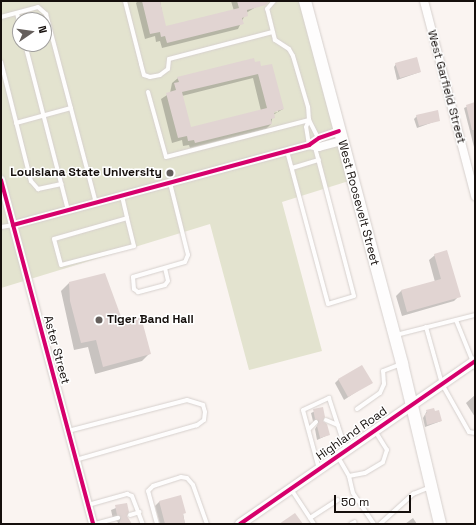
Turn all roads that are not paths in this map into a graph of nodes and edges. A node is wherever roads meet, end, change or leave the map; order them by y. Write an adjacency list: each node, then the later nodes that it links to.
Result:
1 (125, 1): 9 (lane)
2 (274, 1): 9 (lane)
3 (305, 1): 18 (main road, West Roosevelt Street)
4 (424, 1): 27 (street, West Garfield Street)
5 (20, 12): 6 (lane)
6 (44, 12)
7 (12, 14): 8 (lane)
8 (1, 17)
9 (273, 32): 16 (lane)
10 (52, 37): 14 (lane)
11 (27, 52): 15 (lane)
12 (1, 62): 17 (lane)
13 (148, 92): 16 (lane)
14 (71, 108): 15 (lane); 28 (lane)
15 (43, 115): 17 (lane); 25 (lane)
16 (309, 120): 19 (lane); 19 (lane)
17 (16, 123): 25 (lane)
18 (340, 136): 19 (street); 37 (main road, West Roosevelt Street)
19 (314, 143): 20 (street); 21 (lane)
20 (287, 151): 22 (lane); 24 (street)
21 (319, 160): 22 (lane); 22 (lane)
22 (292, 168)
23 (1, 180): 31 (street, Aster Street)
24 (170, 183): 26 (street); 33 (lane)
25 (61, 184): 29 (lane)
26 (122, 196): 28 (street); 30 (lane)
27 (475, 196)
28 (96, 203): 29 (street)
29 (68, 210): 31 (street)
30 (127, 218): 30 (lane)
31 (13, 225): 32 (lane); 48 (street, Aster Street)
32 (1, 227)
33 (165, 268): 33 (lane)
34 (475, 315): 35 (lane)
35 (456, 320): 36 (lane); 39 (lane)
36 (426, 328): 37 (lane); 40 (lane)
37 (393, 336): 38 (main road, West Roosevelt Street)
38 (402, 364): 41 (main road, West Roosevelt Street); 42 (lane)
39 (474, 364): 40 (street, Highland Road)
40 (442, 384): 41 (street, Highland Road); 49 (lane)
41 (411, 406): 47 (street, Highland Road); 55 (main road, West Roosevelt Street)
42 (357, 409)
43 (326, 420): 45 (lane)
44 (316, 422): 46 (lane)
45 (338, 425): 46 (lane); 50 (lane)
46 (308, 429): 53 (lane)
47 (375, 431): 50 (street, Highland Road); 54 (lane)
48 (68, 432): 52 (street, Aster Street); 52 (lane)
49 (475, 433)
50 (346, 450): 51 (street, Highland Road)
51 (338, 456): 53 (street, Highland Road); 54 (lane)
52 (76, 460): 58 (street, Aster Street)
53 (319, 469): 56 (street, Highland Road)
54 (349, 476): 70 (lane)
55 (431, 486): 71 (lane); 72 (main road, West Roosevelt Street)
56 (290, 489): 62 (lane); 64 (street, Highland Road)
57 (338, 500): 62 (lane)
58 (88, 505): 59 (lane); 65 (street, Aster Street)
59 (140, 512): 60 (lane); 66 (lane)
60 (130, 515)
61 (118, 518): 63 (lane)
62 (310, 518): 69 (lane)
63 (107, 522): 65 (lane)
64 (243, 523)
65 (94, 524)
66 (143, 524)
67 (157, 524): 68 (lane)
68 (207, 524)
69 (314, 524)
70 (374, 524)
71 (380, 524)
72 (440, 524)

